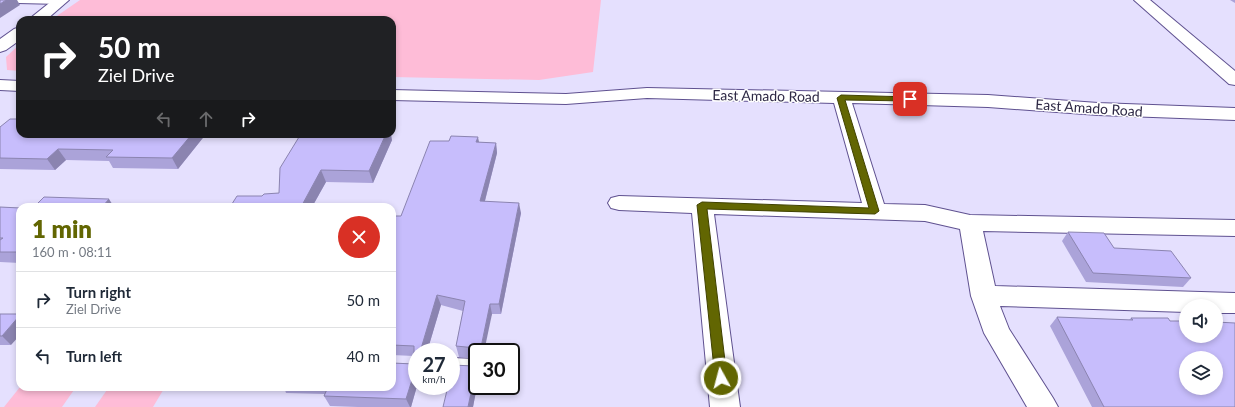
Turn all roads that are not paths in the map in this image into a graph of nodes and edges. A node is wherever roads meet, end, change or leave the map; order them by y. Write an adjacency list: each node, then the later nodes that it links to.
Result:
1 (18, 0): 2 (lane)
2 (62, 0): 4 (street)
3 (1141, 0): 7 (street)
4 (41, 16)
5 (16, 35): 6 (street)
6 (0, 47)
7 (1235, 80)
8 (0, 85): 9 (street)
9 (16, 86)
10 (396, 95): 11 (street, East Amado Road)
11 (841, 98): 12 (street, East Amado Road); 15 (street)
12 (1235, 114)
13 (619, 203): 14 (street)
14 (702, 205): 15 (street); 20 (street)
15 (875, 211): 16 (street)
16 (970, 223): 17 (street); 18 (street)
17 (1235, 228)
18 (984, 296): 19 (street); 21 (street)
19 (1235, 303)
20 (725, 407)
21 (1043, 407)

